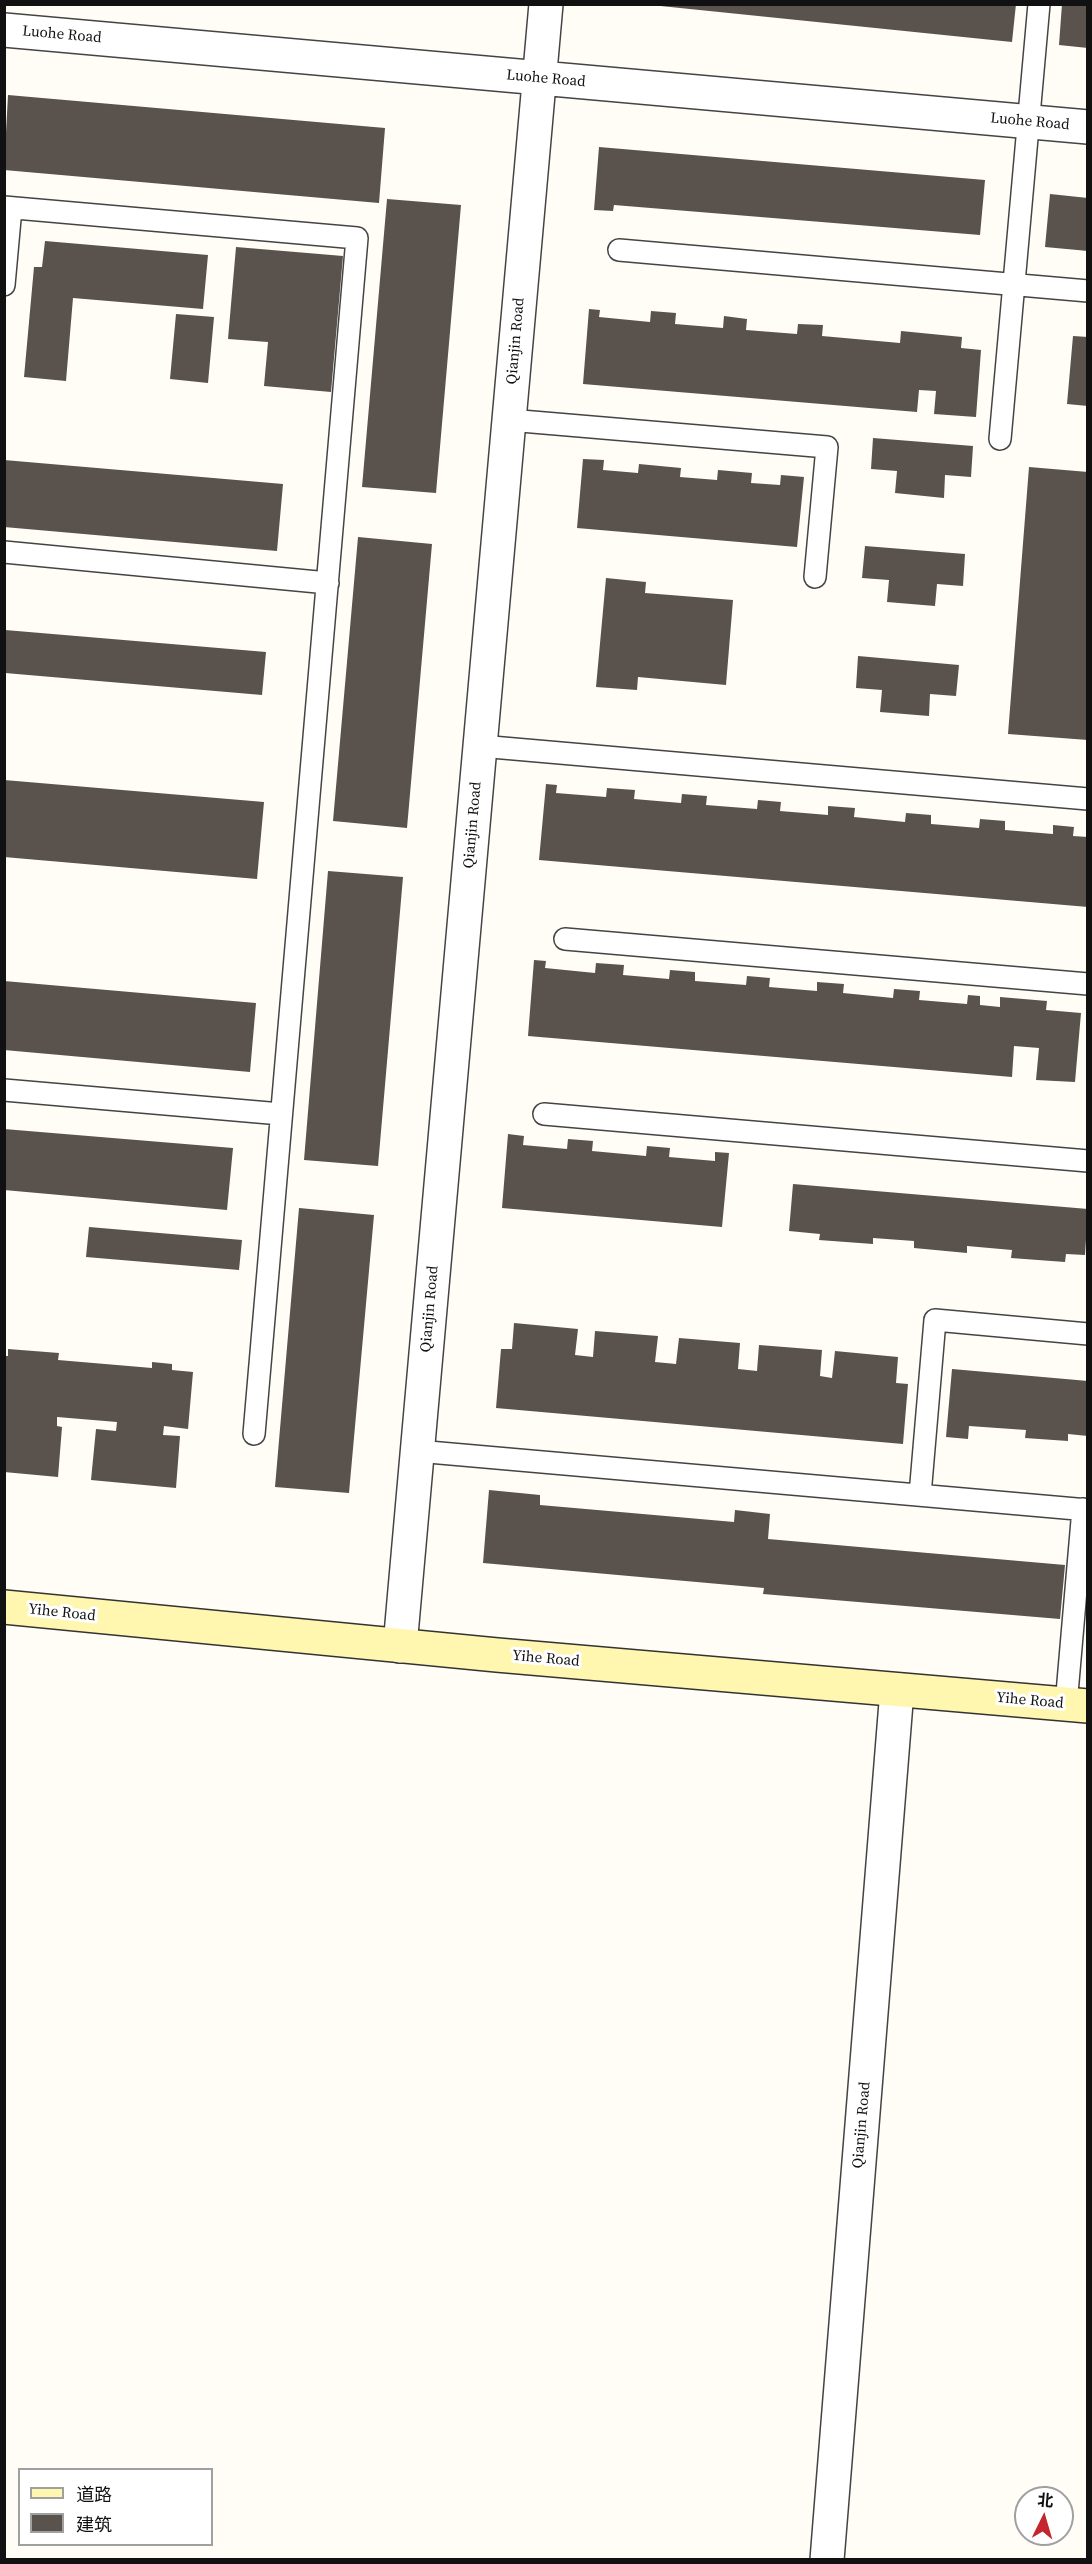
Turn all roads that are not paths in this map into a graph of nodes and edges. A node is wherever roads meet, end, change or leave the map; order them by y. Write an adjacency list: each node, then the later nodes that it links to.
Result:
1 (546, 4): 4 (street, Qianjin Road)
2 (1039, 4): 5 (lane)
3 (4, 30): 4 (street, Luohe Road)
4 (539, 78): 5 (street, Luohe Road); 12 (street, Qianjin Road)
5 (1028, 122): 6 (street, Luohe Road); 10 (lane)
6 (1088, 127)
7 (8, 207): 9 (lane); 16 (lane)
8 (619, 250): 10 (lane)
9 (4, 285)
10 (1014, 285): 11 (lane); 13 (lane)
11 (1088, 291)
12 (509, 420): 15 (lane); 17 (street, Qianjin Road)
13 (1000, 439)
14 (4, 552): 16 (lane)
15 (815, 577)
16 (328, 583): 22 (lane)
17 (480, 746): 18 (lane); 27 (street, Qianjin Road)
18 (1088, 799)
19 (565, 939): 20 (lane)
20 (1088, 984)
21 (4, 1090): 22 (lane)
22 (281, 1114): 26 (lane)
23 (543, 1114): 24 (lane)
24 (1088, 1161)
25 (1088, 1334): 28 (lane)
26 (254, 1434)
27 (417, 1451): 28 (lane); 31 (street, Qianjin Road)
28 (920, 1495): 29 (lane)
29 (1085, 1510): 33 (lane)
30 (4, 1607): 31 (street, Yihe Road)
31 (400, 1646): 32 (street, Yihe Road)
32 (897, 1690): 33 (street, Yihe Road); 34 (street, Qianjin Road)
33 (1077, 1706)
34 (827, 2559)

